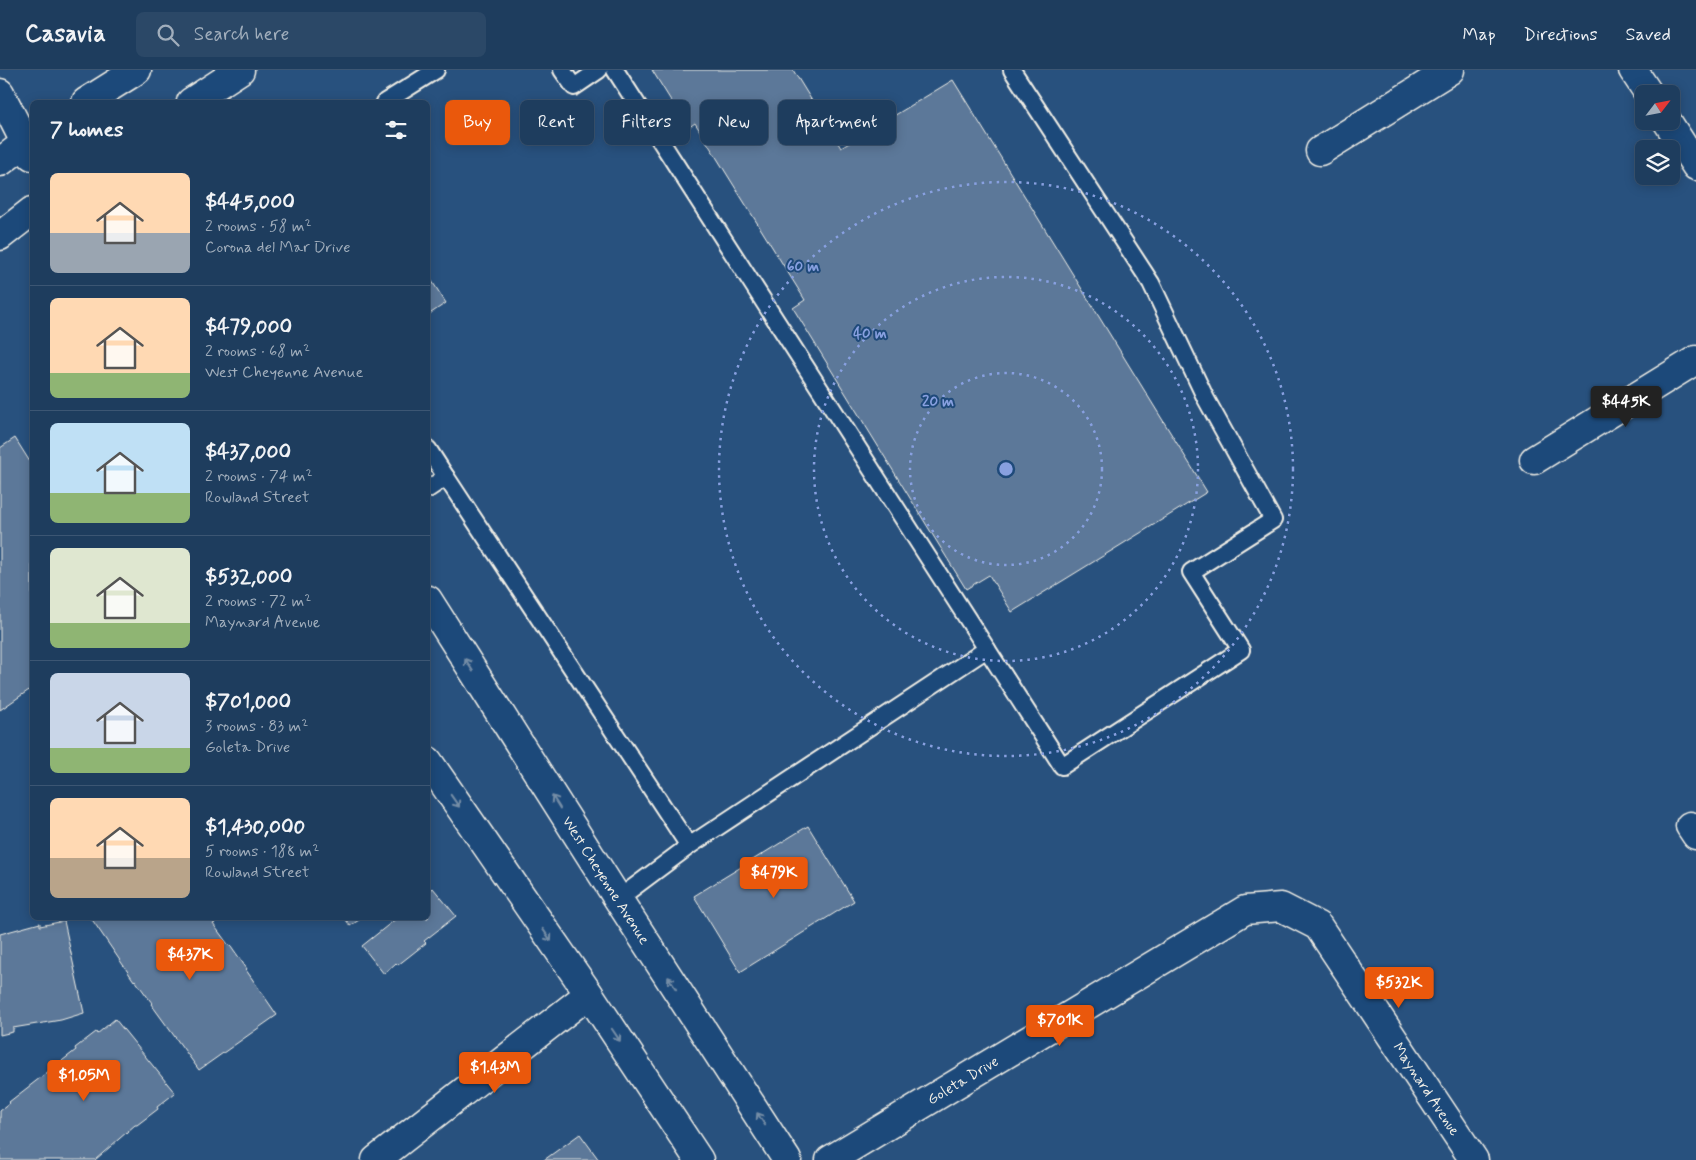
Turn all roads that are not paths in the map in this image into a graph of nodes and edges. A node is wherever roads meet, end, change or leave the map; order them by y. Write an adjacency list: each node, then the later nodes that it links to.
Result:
1 (137, 70): 11 (street)
2 (240, 70): 13 (street)
3 (436, 70): 14 (lane)
4 (562, 70): 5 (lane)
5 (600, 70)
6 (615, 70): 28 (lane)
7 (1012, 70): 28 (lane)
8 (1450, 70): 17 (street)
9 (1633, 70): 10 (street)
10 (1643, 85)
11 (99, 91)
12 (0, 93): 16 (street)
13 (194, 100)
14 (388, 100)
15 (1673, 130): 19 (street)
16 (30, 146): 18 (street)
17 (1320, 151)
18 (0, 162)
19 (1696, 166)
20 (30, 213): 21 (street)
21 (0, 236)
22 (1696, 360): 24 (street)
23 (430, 452): 25 (lane)
24 (1534, 460)
25 (446, 477): 26 (lane); 30 (lane)
26 (430, 488)
27 (430, 603): 31 (street, West Cheyenne Avenue, one-way to 27)
28 (987, 649): 30 (lane)
29 (430, 764): 33 (street, one-way to 33)
30 (689, 846): 31 (lane)
31 (618, 899): 36 (street, West Cheyenne Avenue, one-way to 31)
32 (1281, 907): 37 (street, Goleta Drive); 38 (street, Maynard Avenue)
33 (589, 994): 34 (street); 35 (street, one-way to 35)
34 (376, 1160)
35 (699, 1160)
36 (787, 1160)
37 (830, 1160)
38 (1474, 1160)

